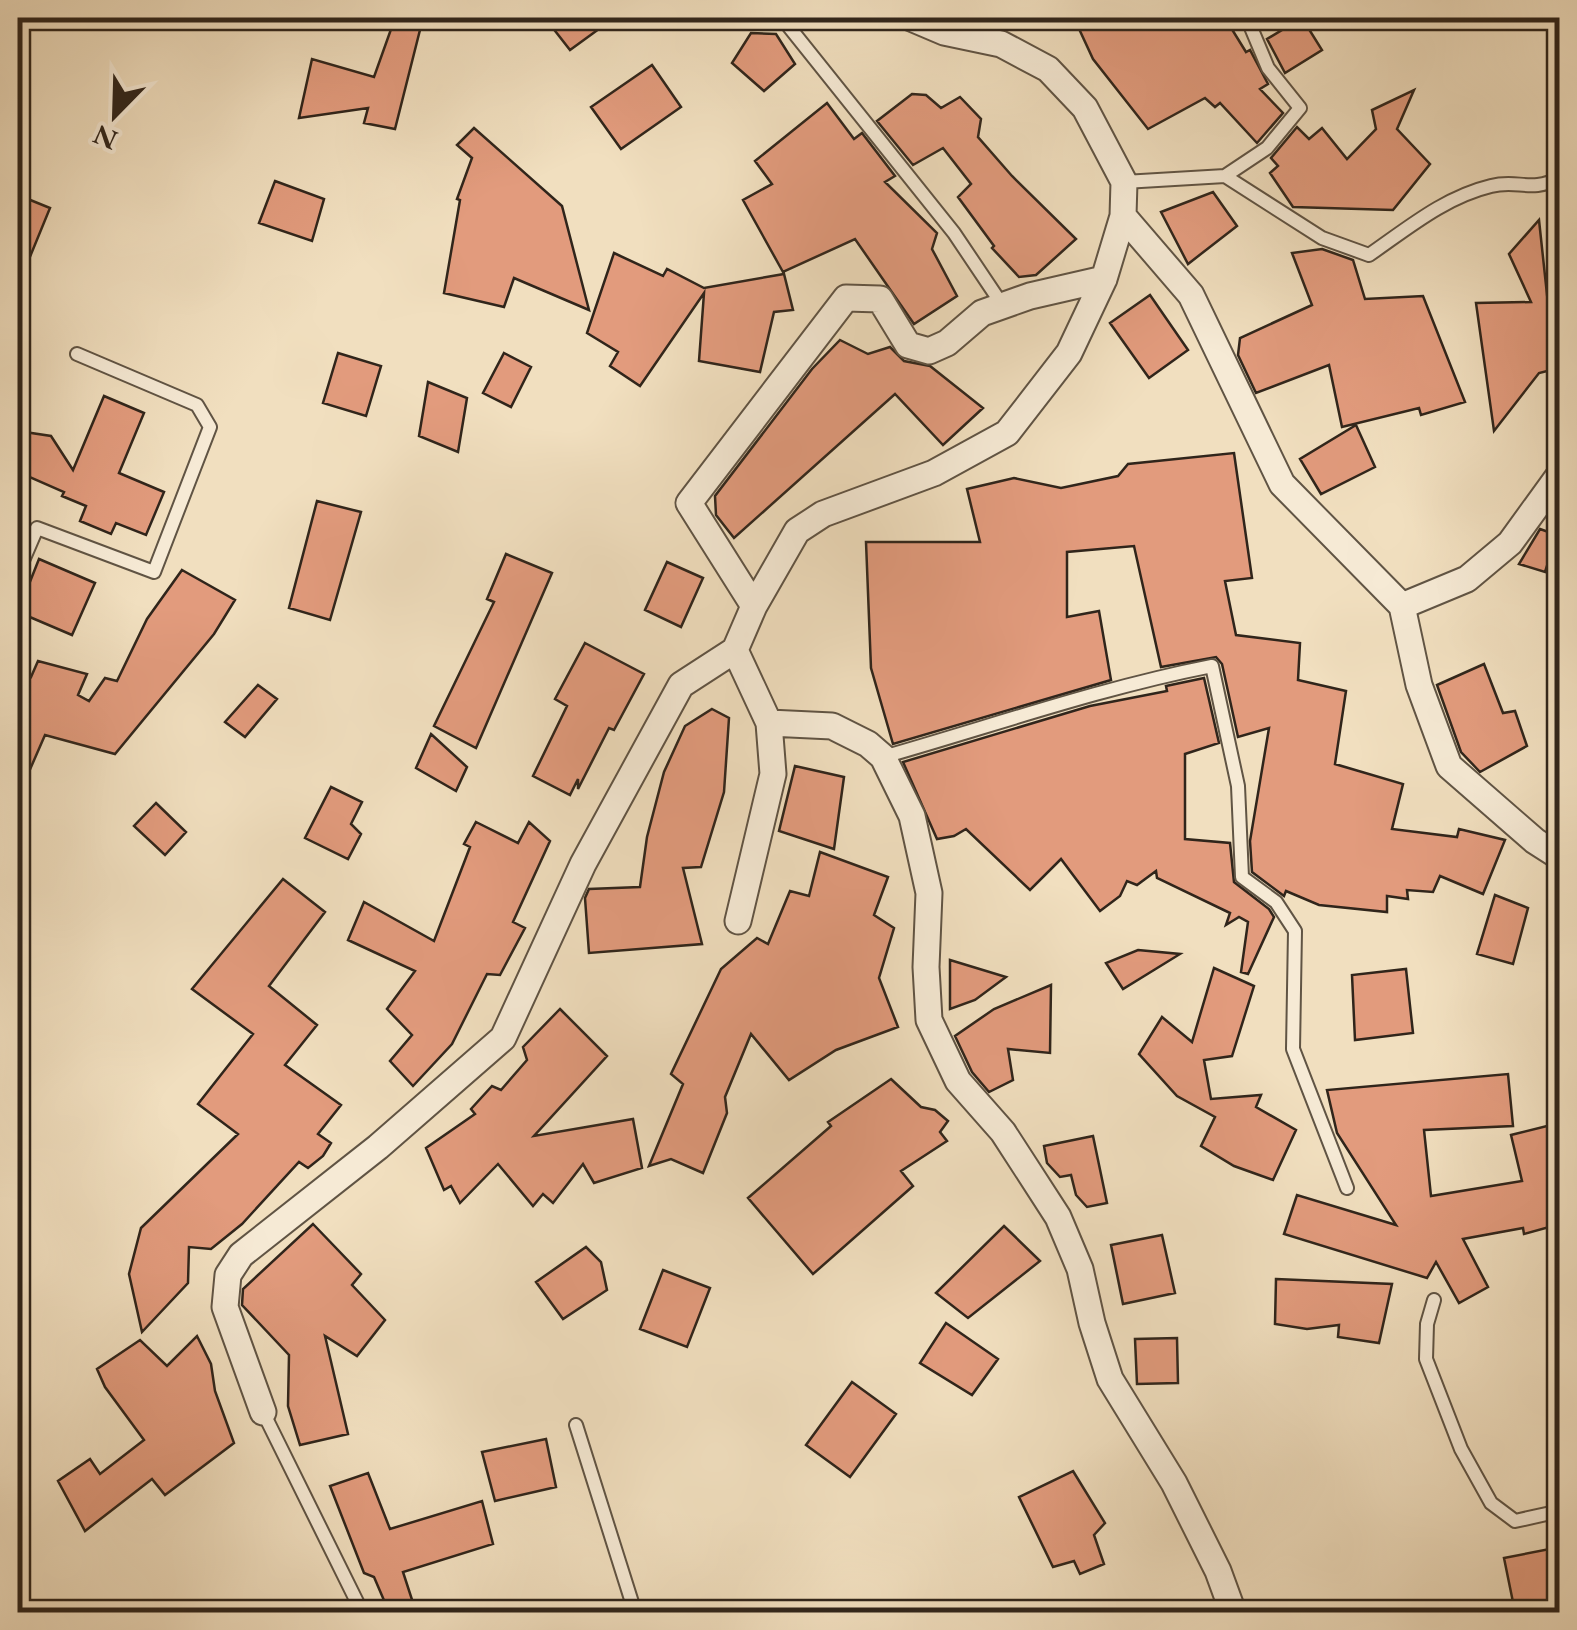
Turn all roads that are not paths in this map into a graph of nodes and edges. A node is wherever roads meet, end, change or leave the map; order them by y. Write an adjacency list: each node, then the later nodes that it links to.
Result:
1 (782, 18): 10 (lane)
2 (911, 18): 4 (street)
3 (1248, 18): 5 (lane)
4 (956, 26): 7 (street)
5 (1225, 176): 6 (lane); 7 (lane)
6 (1560, 178)
7 (1124, 182): 8 (street)
8 (1123, 216): 9 (street); 15 (street)
9 (1104, 278): 10 (street); 14 (street)
10 (1003, 306): 14 (street)
11 (77, 354): 13 (lane)
12 (1560, 474): 15 (street)
13 (18, 572)
14 (754, 606): 16 (street)
15 (1402, 606): 19 (street)
16 (735, 650): 17 (street); 23 (street)
17 (769, 723): 18 (street); 20 (street)
18 (883, 757): 21 (lane); 28 (street)
19 (1560, 858)
20 (738, 921)
21 (1347, 1188)
22 (1434, 1300): 25 (lane)
23 (263, 1412): 26 (lane)
24 (576, 1425): 27 (lane)
25 (1560, 1512)
26 (362, 1612)
27 (635, 1612)
28 (1233, 1612)

